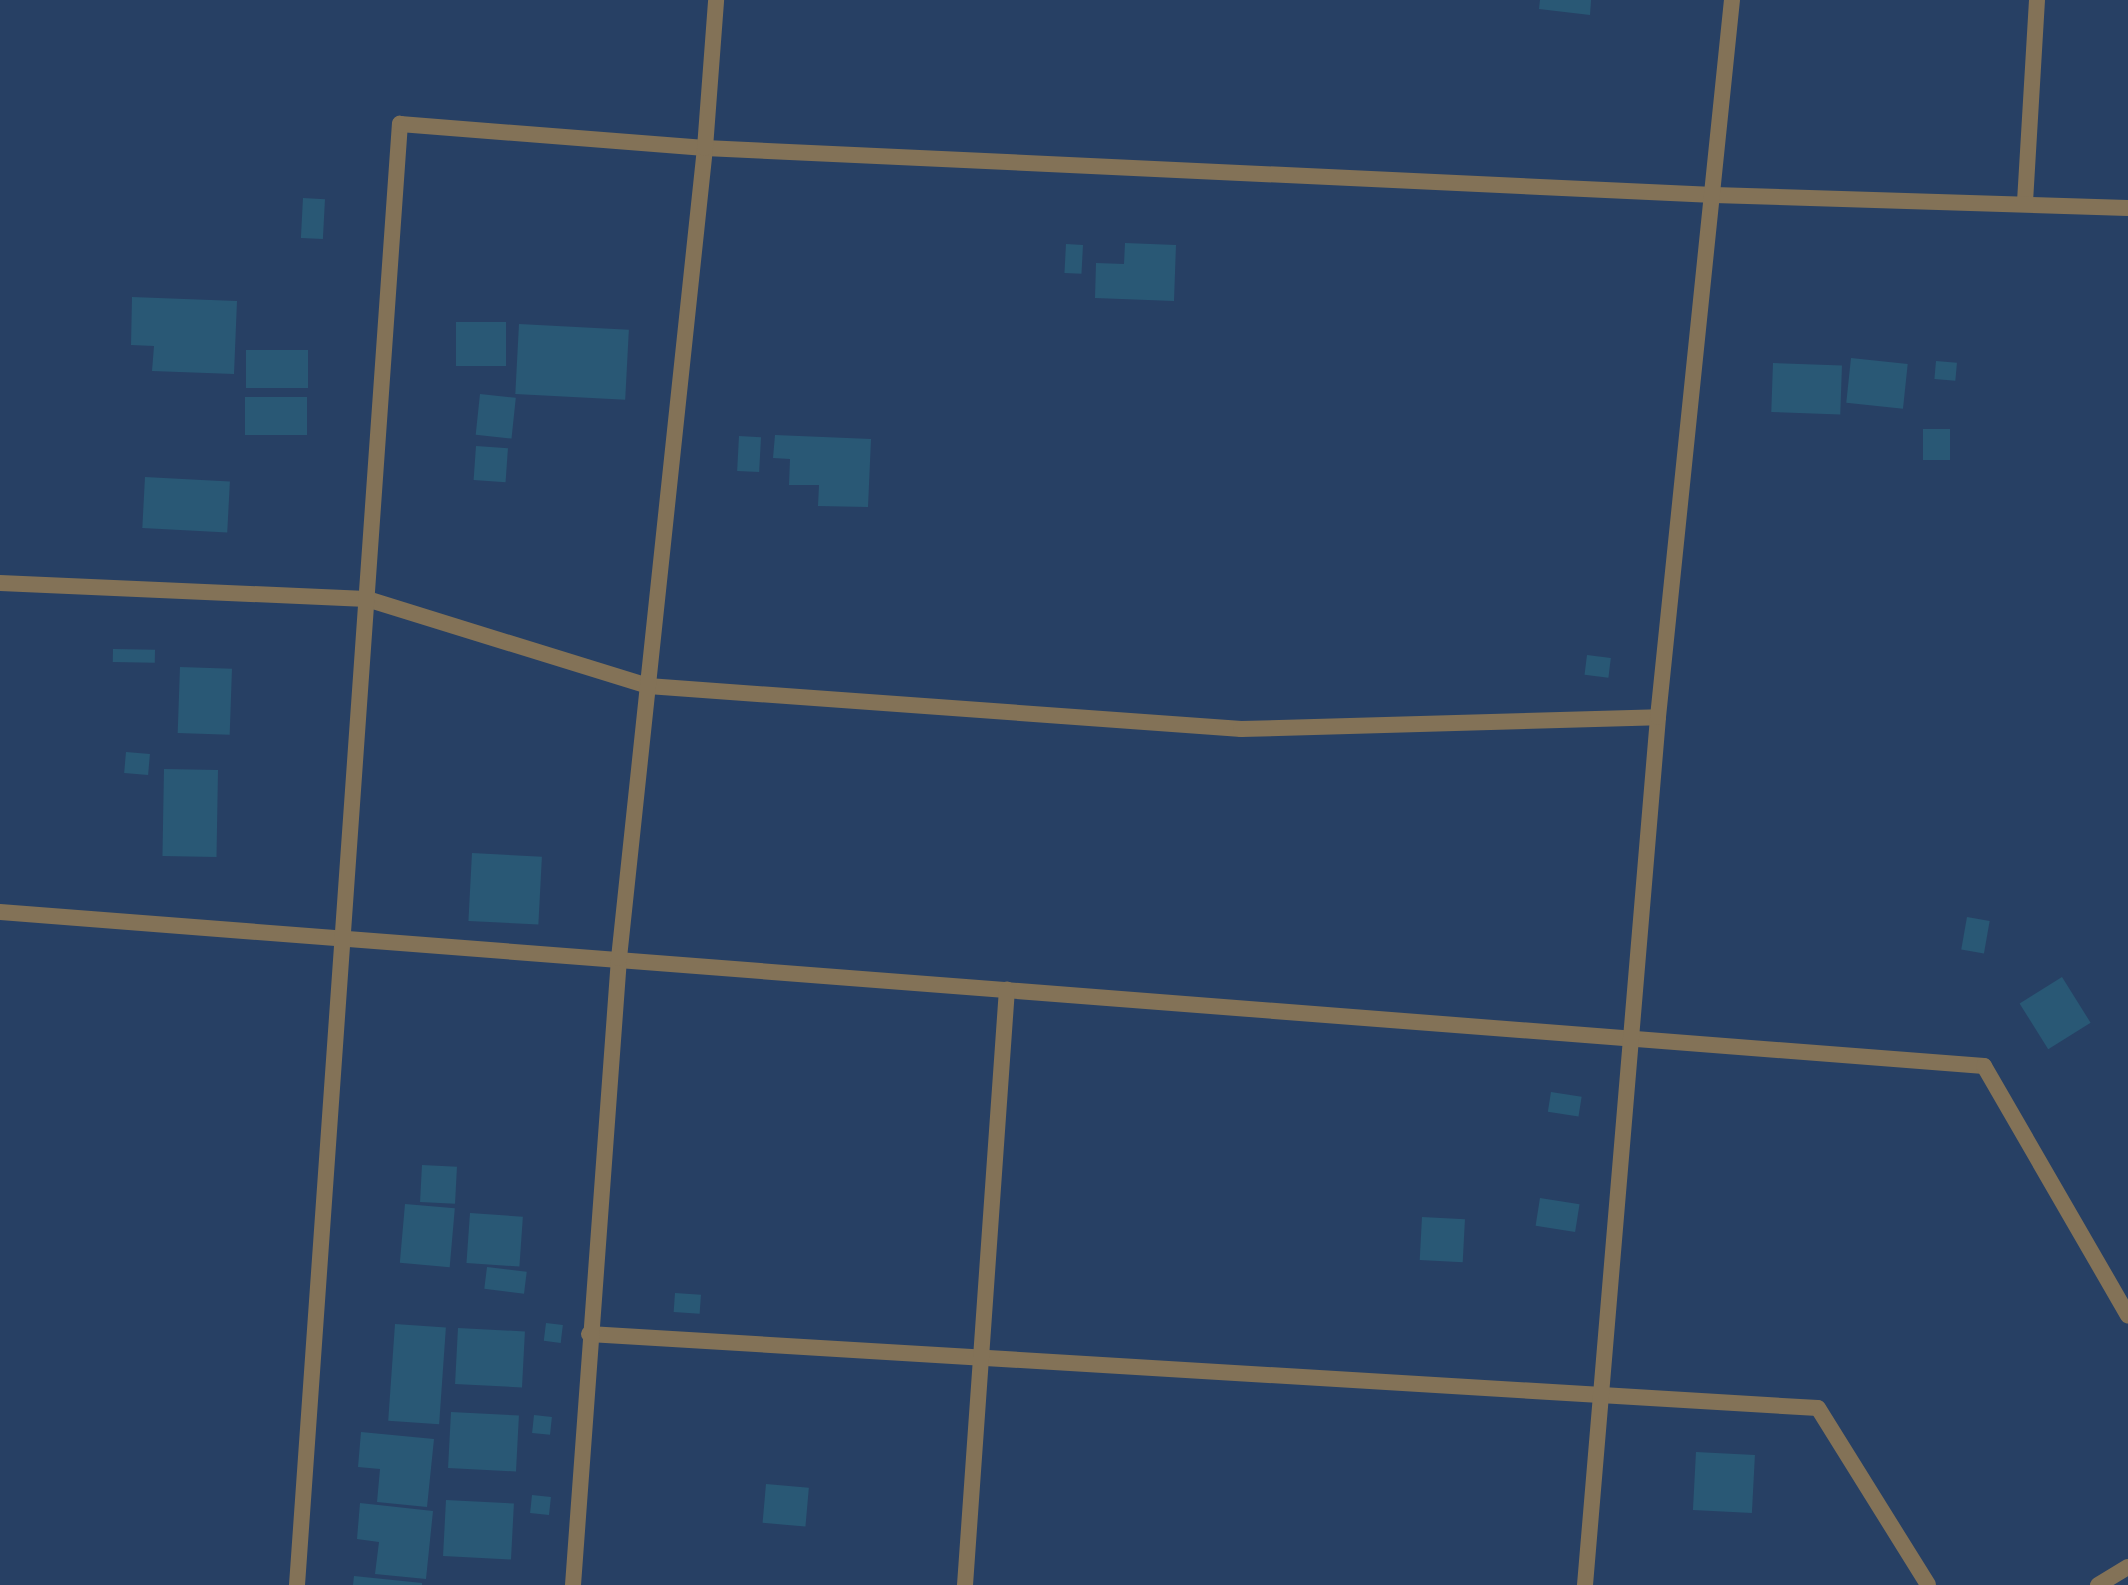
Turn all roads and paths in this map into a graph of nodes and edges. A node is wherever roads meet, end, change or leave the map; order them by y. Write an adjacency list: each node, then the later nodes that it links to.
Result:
1 (716, 0): 4 (street)
2 (1732, 0): 5 (street)
3 (2037, 0): 6 (street)
4 (705, 148): 5 (street); 9 (street); 10 (street)
5 (1714, 195): 6 (street); 11 (street)
6 (2025, 202): 7 (street)
7 (2128, 208)
8 (0, 583): 9 (street)
9 (367, 599): 10 (street); 13 (street)
10 (648, 686): 11 (street); 14 (street)
11 (1658, 717): 16 (street)
12 (0, 912): 13 (street)
13 (342, 937): 14 (street); 22 (street)
14 (619, 958): 15 (street); 18 (street)
15 (1007, 989): 16 (street); 19 (street)
16 (1631, 1039): 17 (street); 20 (street)
17 (2128, 1315)
18 (589, 1334): 19 (street); 23 (street)
19 (982, 1357): 20 (street); 24 (street)
20 (1601, 1394): 25 (street); 26 (street)
21 (2128, 1567): 27 (street)
22 (297, 1585)
23 (573, 1585)
24 (965, 1585)
25 (1585, 1585)
26 (1928, 1585)
27 (2098, 1585)

